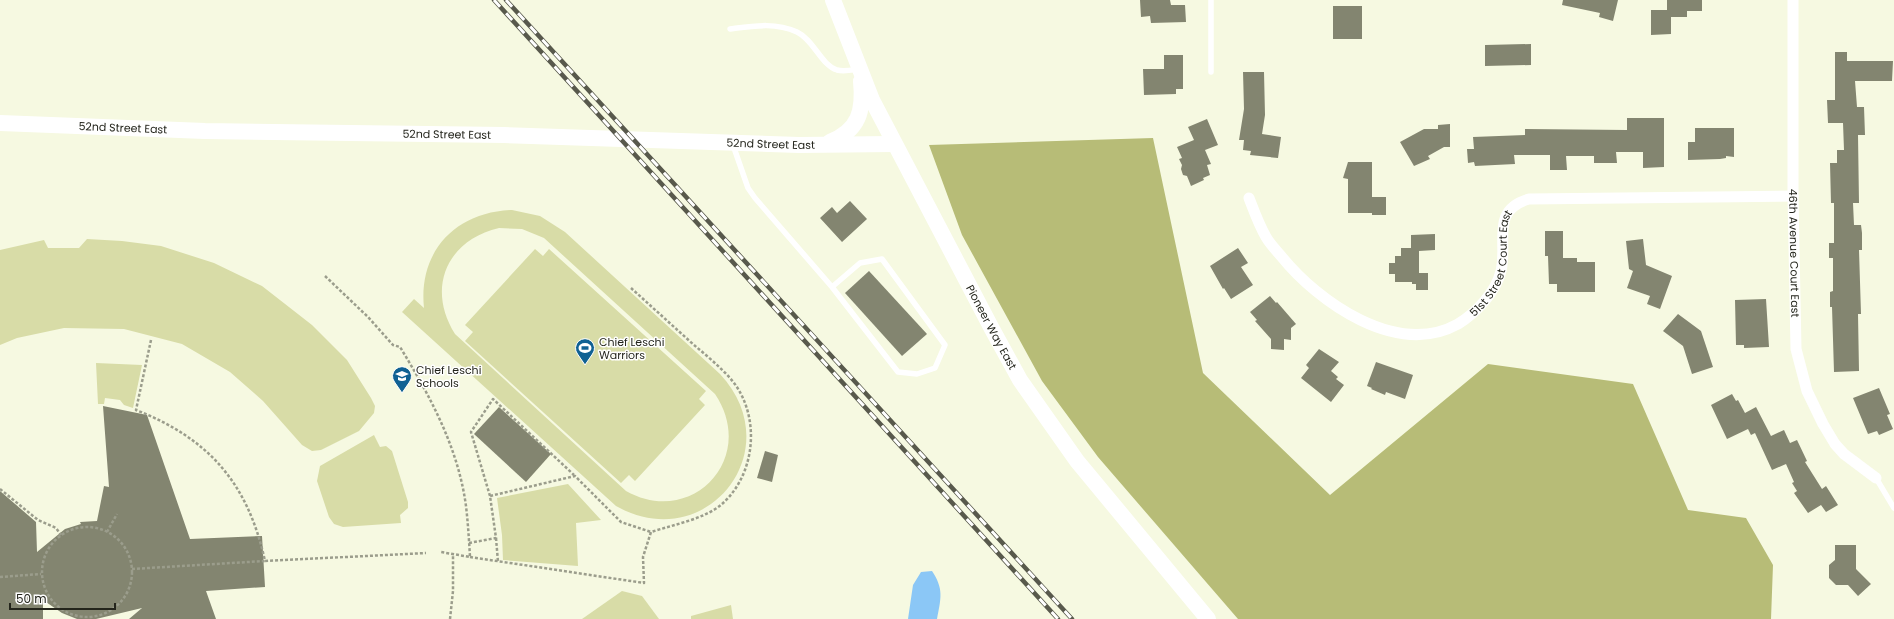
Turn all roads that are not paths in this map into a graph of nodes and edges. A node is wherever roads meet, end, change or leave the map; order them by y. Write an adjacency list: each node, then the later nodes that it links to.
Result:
1 (833, 0): 5 (street, Pioneer Way East)
2 (1211, 0): 6 (lane)
3 (1793, 0): 11 (street, 46th Avenue Court East)
4 (730, 29): 5 (lane)
5 (859, 69): 9 (street); 10 (street, Pioneer Way East)
6 (1211, 72)
7 (0, 123): 8 (street, 52nd Street East)
8 (733, 142): 9 (street, 52nd Street East); 13 (lane)
9 (826, 144): 10 (street, 52nd Street East)
10 (894, 144): 16 (street, Pioneer Way East)
11 (1793, 196): 12 (street, 51st Street Court East); 14 (street, 46th Avenue Court East)
12 (1249, 198)
13 (832, 287): 13 (lane)
14 (1876, 478): 15 (lane)
15 (1894, 508)
16 (1208, 619)

